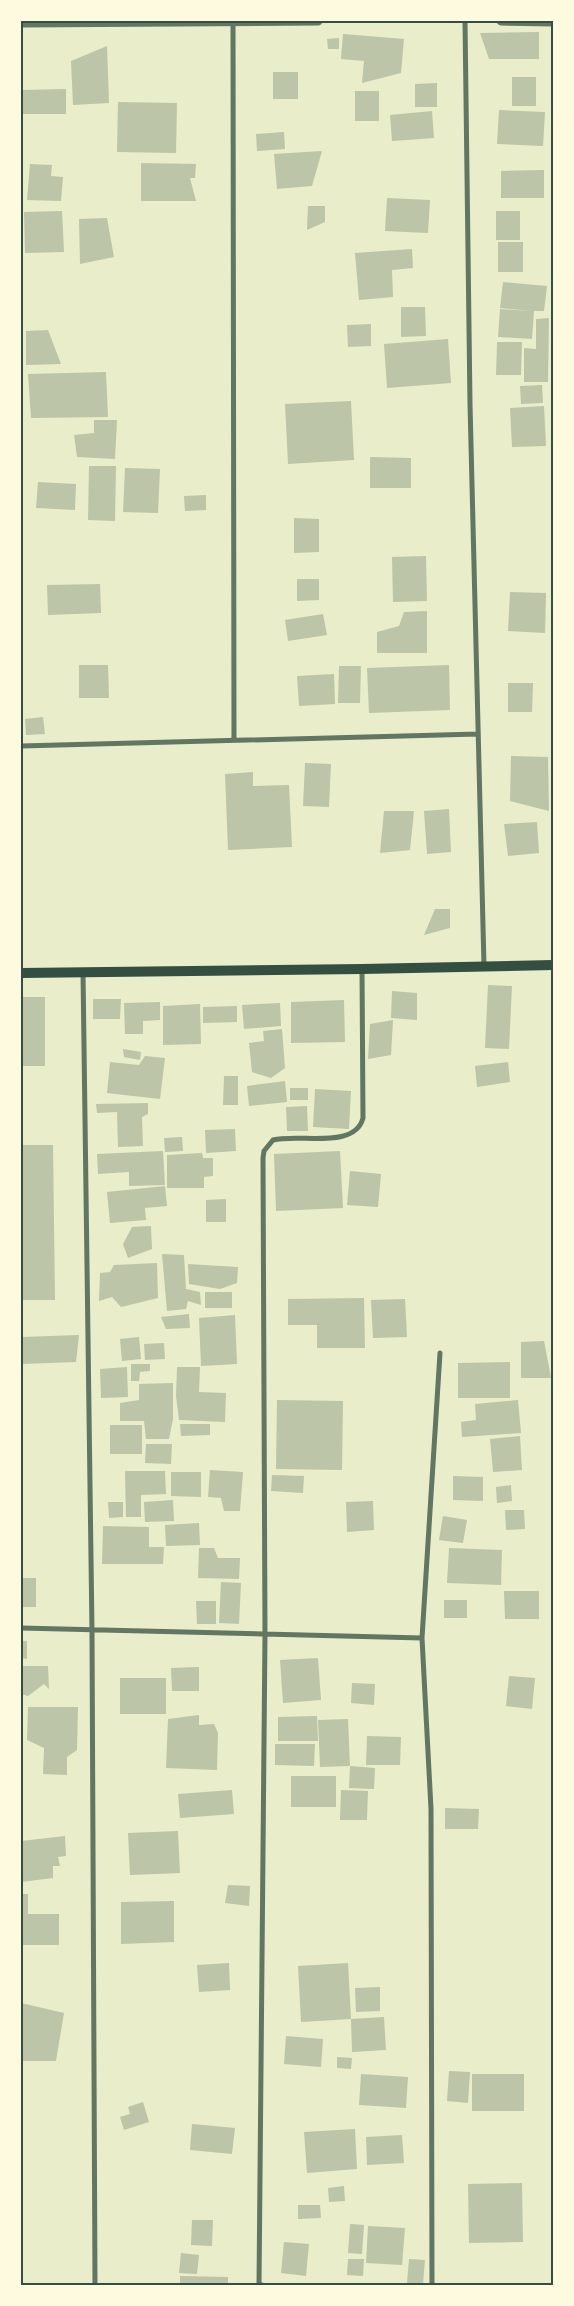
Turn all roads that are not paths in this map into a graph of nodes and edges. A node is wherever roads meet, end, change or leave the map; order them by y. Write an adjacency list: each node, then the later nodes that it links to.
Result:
1 (318, 21): 4 (street)
2 (465, 21): 7 (street)
3 (501, 21): 5 (street)
4 (233, 22): 6 (street); 8 (street)
5 (553, 22)
6 (21, 23)
7 (478, 734): 8 (street); 11 (street)
8 (234, 740): 9 (street)
9 (21, 746)
10 (553, 965): 11 (main road)
11 (484, 966): 12 (main road)
12 (362, 970): 13 (main road); 18 (street)
13 (83, 972): 14 (main road); 17 (street)
14 (21, 973)
15 (440, 1352): 19 (street)
16 (21, 1628): 17 (street)
17 (92, 1630): 18 (street); 20 (street)
18 (265, 1634): 19 (street); 21 (street)
19 (422, 1638): 22 (street)
20 (95, 2285)
21 (260, 2285)
22 (432, 2285)

